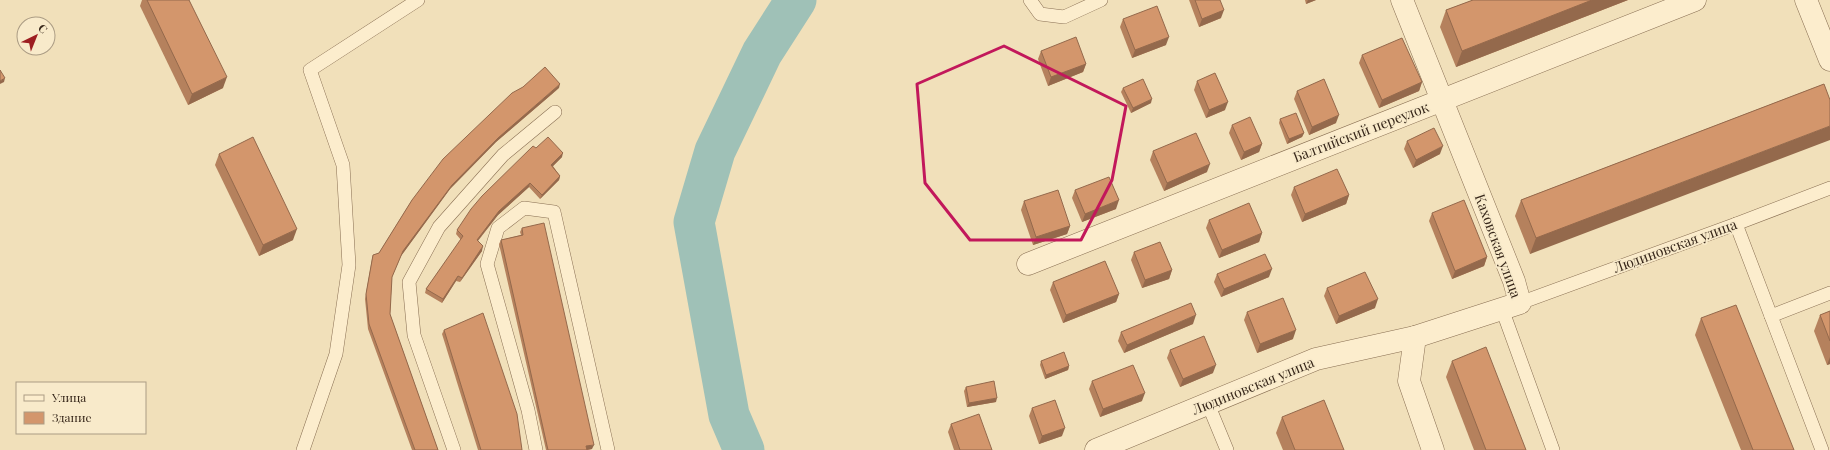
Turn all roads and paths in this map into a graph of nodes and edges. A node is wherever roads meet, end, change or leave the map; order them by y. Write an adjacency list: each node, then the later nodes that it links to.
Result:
1 (418, 0): 18 (lane)
2 (1030, 0): 3 (lane)
3 (1101, 0)
4 (1402, 0): 8 (street, Каховская улица)
5 (1695, 0): 8 (street, Балтийский переулок)
6 (1806, 0): 7 (street)
7 (1830, 60)
8 (1441, 101): 12 (street, Балтийский переулок); 14 (street, Каховская улица)
9 (555, 112): 19 (lane)
10 (1830, 188): 11 (lane, Людиновская улица)
11 (1736, 224): 14 (lane, Людиновская улица); 15 (lane)
12 (1028, 264)
13 (1830, 293): 15 (lane)
14 (1511, 306): 16 (street, Каховская улица); 25 (lane)
15 (1771, 316): 26 (lane)
16 (1415, 337): 17 (street, Людиновская улица); 24 (street)
17 (1208, 404): 22 (street, Людиновская улица); 23 (lane)
18 (303, 450)
19 (454, 450)
20 (536, 450): 21 (lane)
21 (608, 450)
22 (1096, 450)
23 (1228, 450)
24 (1433, 450)
25 (1553, 450)
26 (1822, 450)

